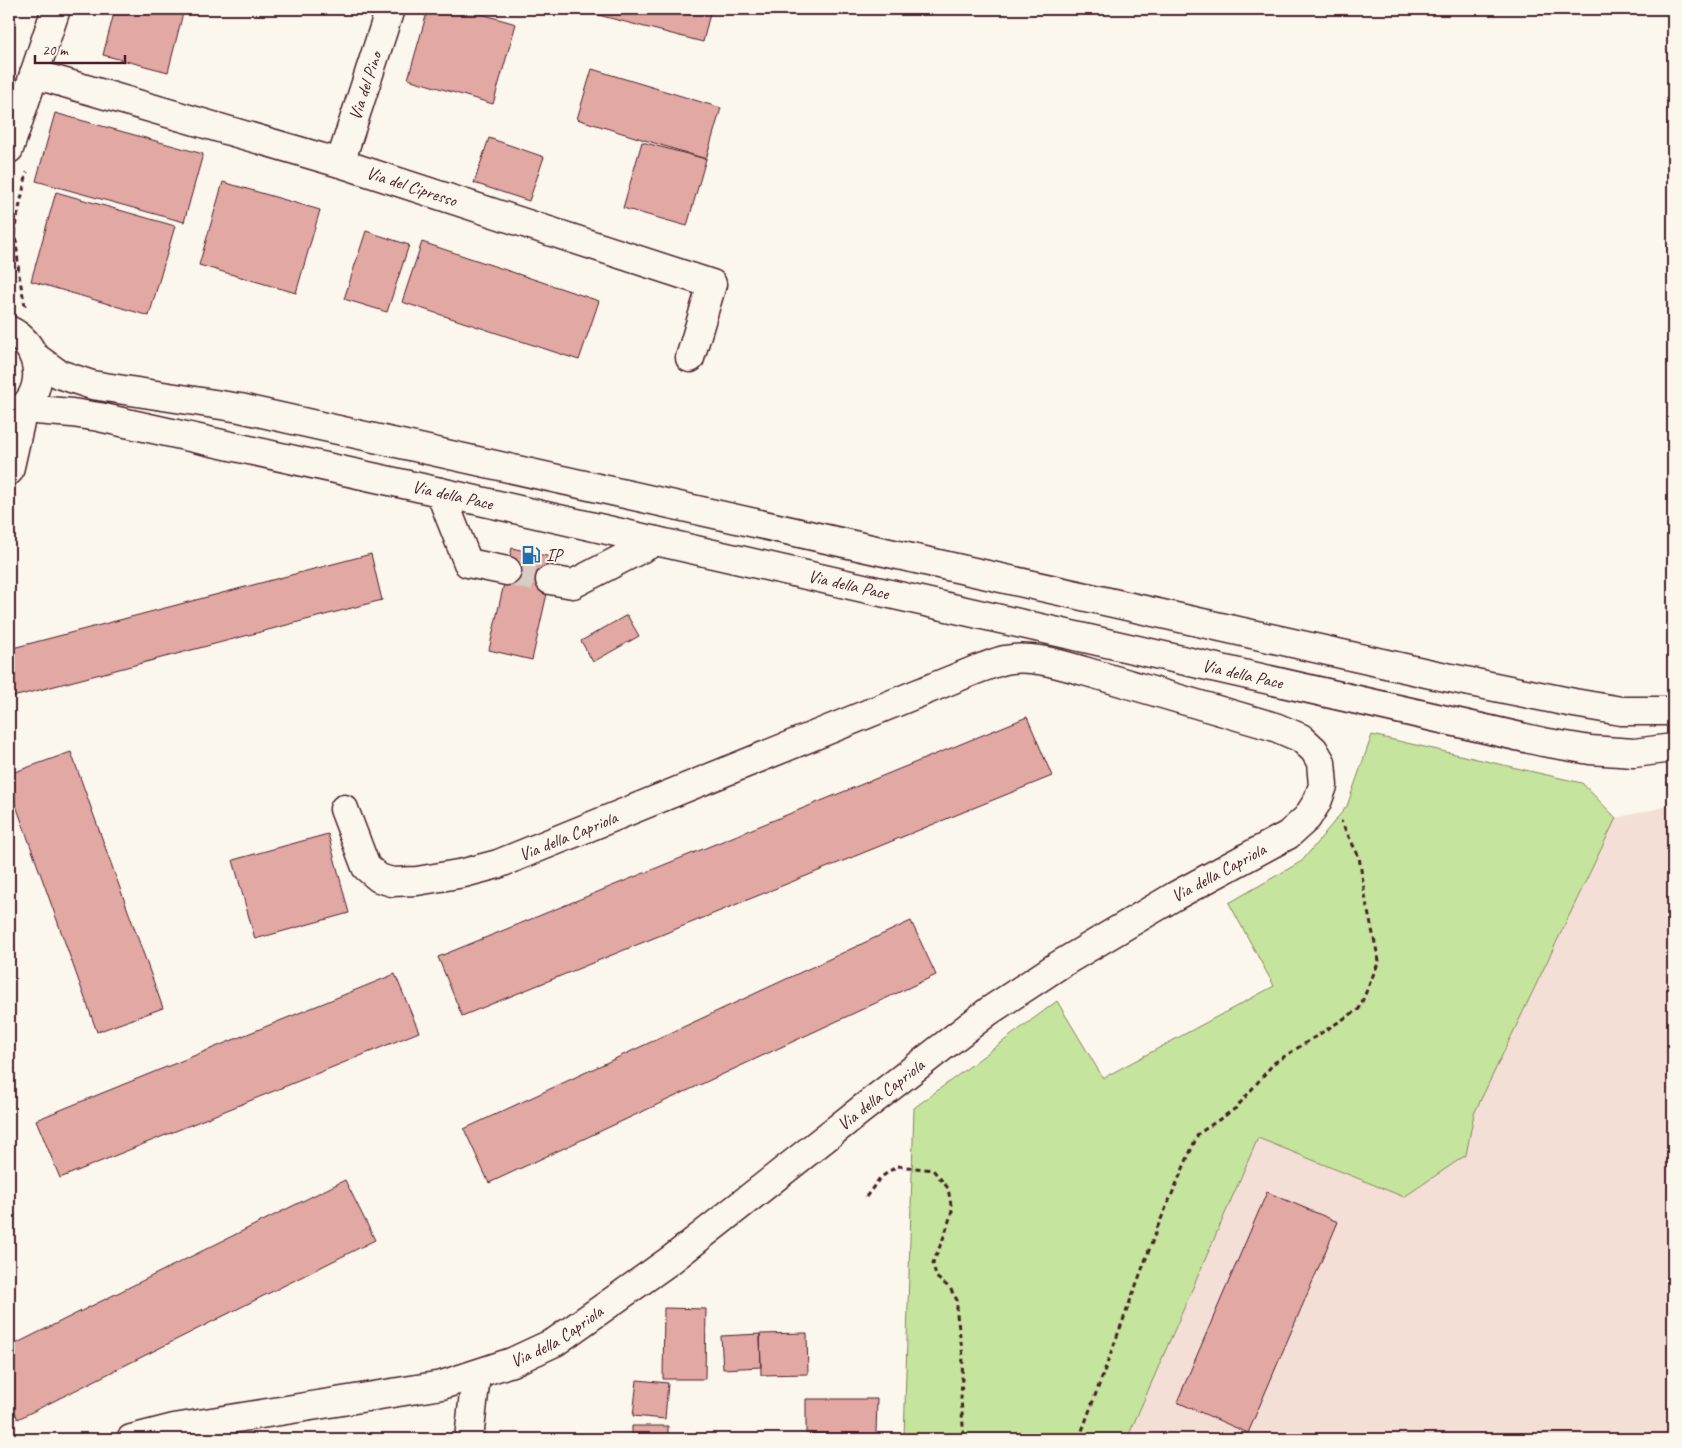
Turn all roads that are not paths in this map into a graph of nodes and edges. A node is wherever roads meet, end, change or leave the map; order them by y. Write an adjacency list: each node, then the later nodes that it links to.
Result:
1 (56, 9): 3 (street)
2 (390, 9): 5 (street, Via del Pino)
3 (34, 74): 4 (street); 5 (street, Via del Cipresso)
4 (9, 149)
5 (340, 163): 8 (street, Via del Cipresso)
6 (15, 323): 7 (street)
7 (34, 356): 9 (street); 15 (street)
8 (690, 358)
9 (16, 414): 10 (street); 11 (street, Via della Pace)
10 (9, 471)
11 (440, 492): 12 (street, Via della Pace); 13 (street)
12 (656, 541): 14 (street); 16 (street, Via della Pace)
13 (507, 571)
14 (550, 580)
15 (1673, 711)
16 (1673, 748)
17 (344, 809): 18 (street, Via della Capriola)
18 (476, 1375): 19 (street, Via della Capriola); 20 (street)
19 (131, 1439)
20 (469, 1439)

